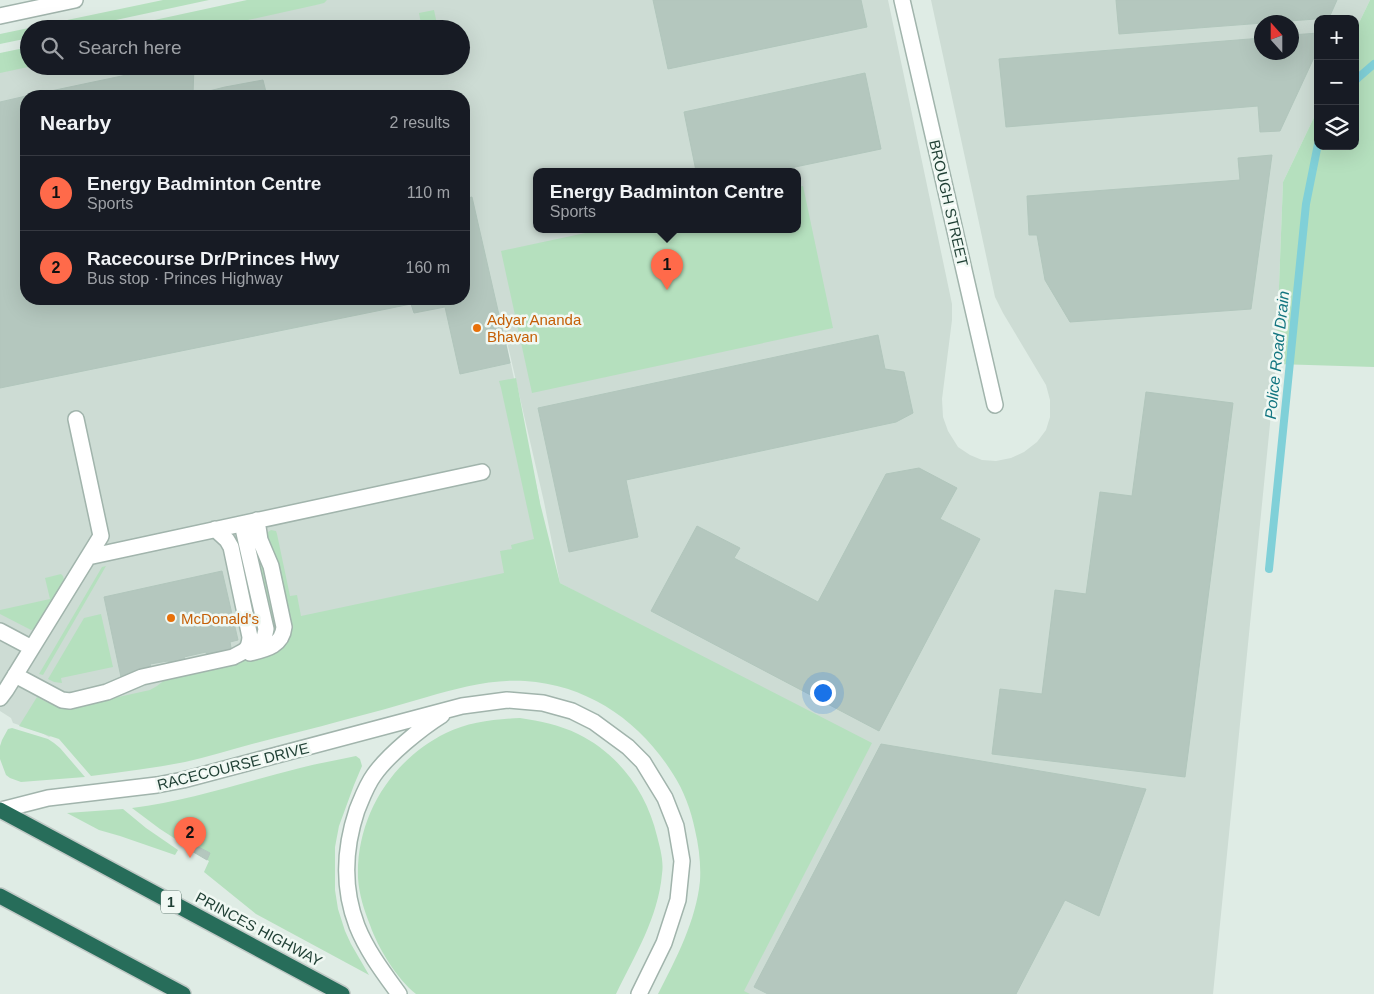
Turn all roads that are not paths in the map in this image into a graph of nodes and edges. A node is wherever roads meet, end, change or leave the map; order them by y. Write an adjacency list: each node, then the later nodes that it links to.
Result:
1 (75, 0): 3 (street)
2 (902, 0): 4 (street, BROUGH STREET)
3 (0, 16)
4 (995, 405)
5 (76, 419): 9 (street)
6 (482, 472): 7 (street)
7 (249, 522): 8 (street); 12 (street)
8 (215, 529): 9 (street); 12 (street)
9 (88, 557): 11 (street)
10 (0, 631): 11 (street)
11 (32, 648): 13 (street)
12 (233, 657): 13 (street)
13 (15, 675): 14 (street)
14 (3, 694): 15 (street)
15 (0, 706)
16 (462, 706): 17 (street, RACECOURSE DRIVE); 21 (street, RACECOURSE DRIVE); 22 (street, RACECOURSE DRIVE)
17 (1, 810): 20 (highway, PRINCES HIGHWAY / 1)
18 (0, 896): 19 (highway)
19 (182, 994)
20 (342, 994)
21 (399, 994)
22 (639, 994)

